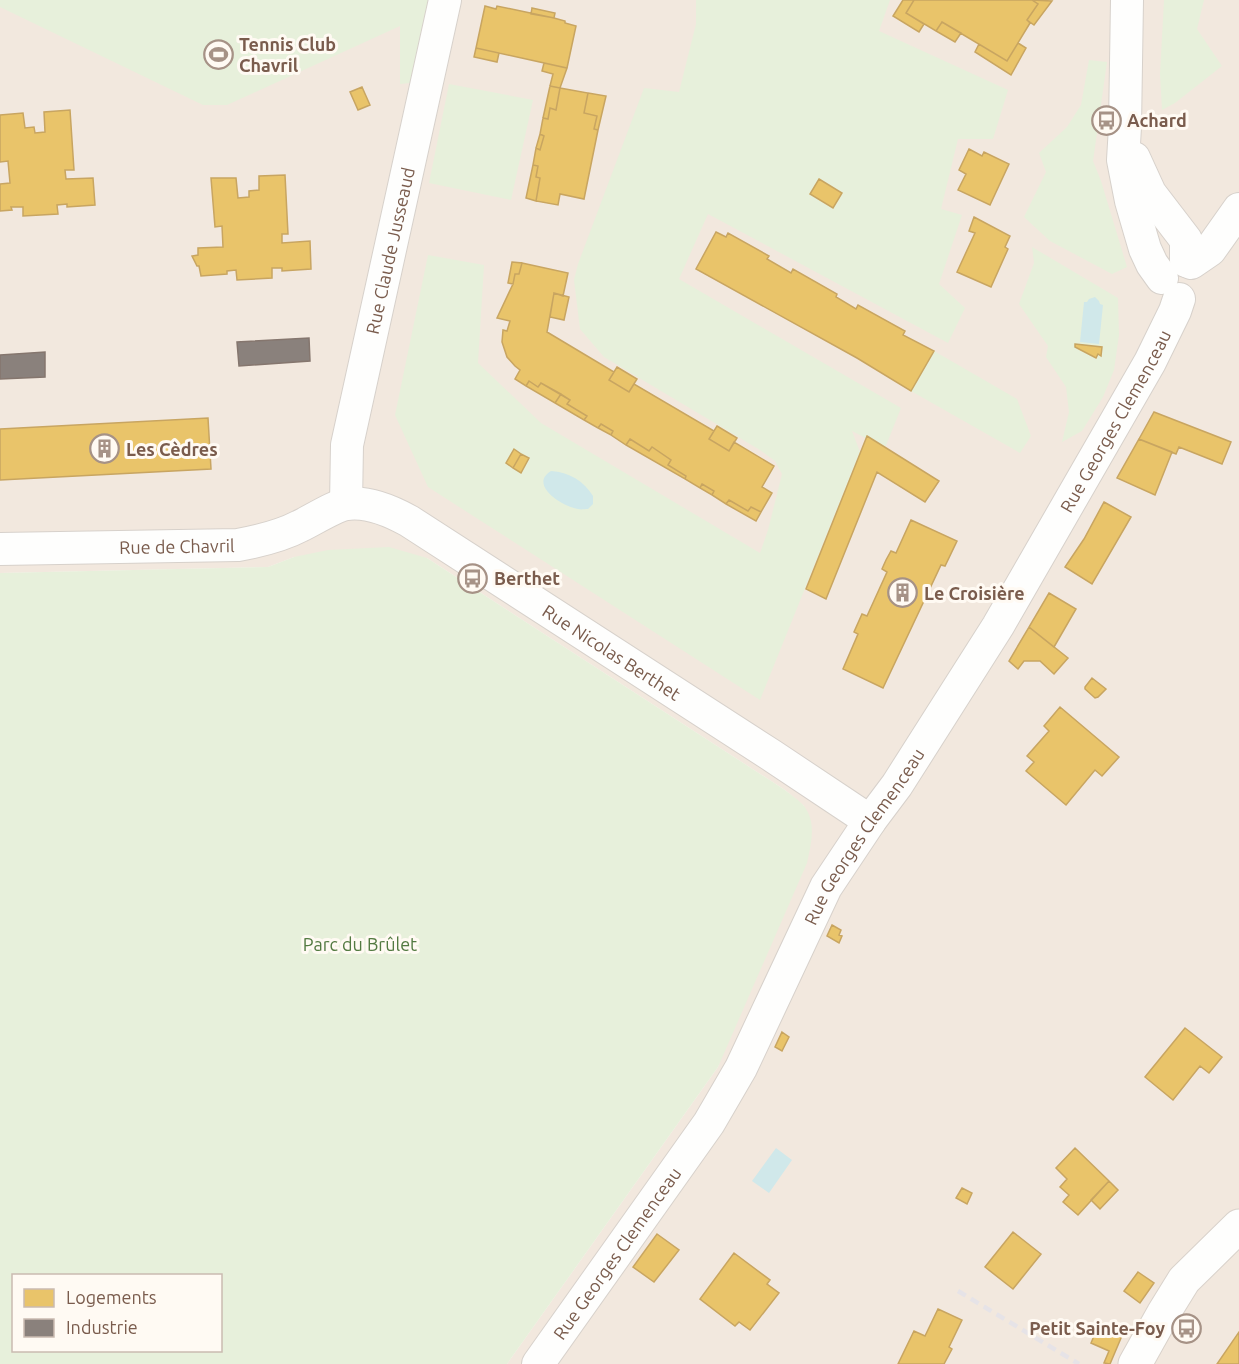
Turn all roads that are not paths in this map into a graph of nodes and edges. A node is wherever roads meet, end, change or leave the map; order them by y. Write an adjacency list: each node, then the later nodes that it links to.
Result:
1 (445, 0): 6 (street, Rue Claude Jusseaud)
2 (1127, 0): 3 (street)
3 (1125, 127): 5 (street); 5 (street)
4 (1239, 209): 5 (street, Rue Georges Clemenceau)
5 (1180, 275): 8 (street, Rue Georges Clemenceau)
6 (346, 504): 7 (street, Rue de Chavril); 8 (street, Rue Nicolas Berthet)
7 (0, 549)
8 (870, 821): 10 (street, Rue Georges Clemenceau)
9 (1239, 1226): 11 (main road)
10 (538, 1364)
11 (1135, 1364)

